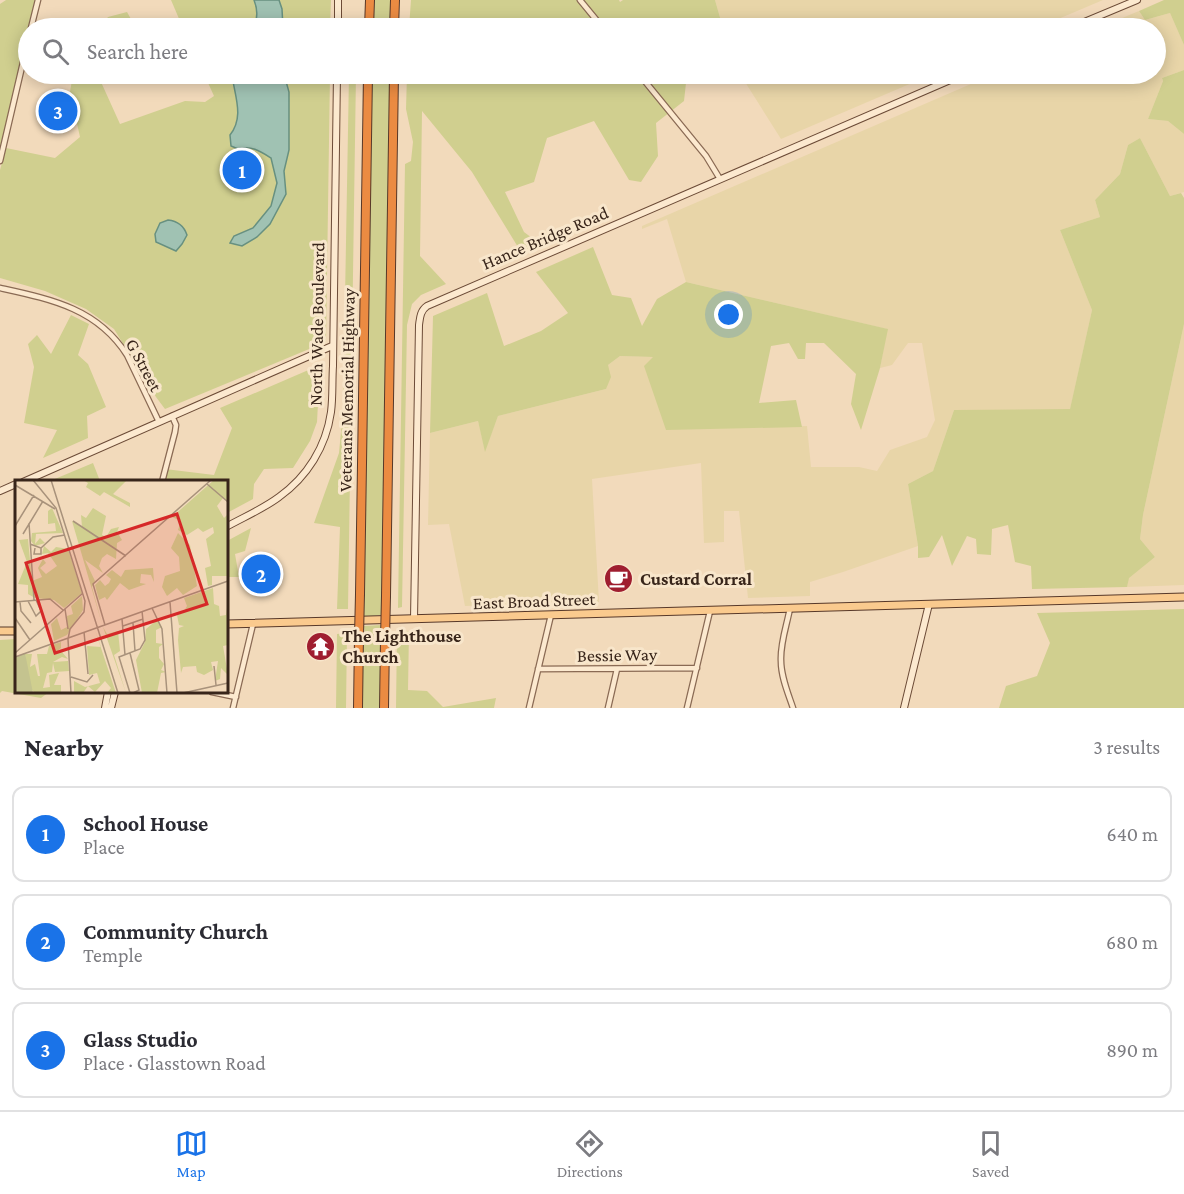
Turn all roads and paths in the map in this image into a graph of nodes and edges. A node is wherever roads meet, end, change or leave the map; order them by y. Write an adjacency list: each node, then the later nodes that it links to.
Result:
1 (38, 0): 7 (street)
2 (338, 0): 8 (street)
3 (370, 0): 9 (highway)
4 (395, 0): 10 (highway)
5 (580, 0): 11 (street)
6 (1137, 0): 12 (street)
7 (34, 18)
8 (338, 18)
9 (369, 18)
10 (394, 18)
11 (595, 18)
12 (1094, 18)
13 (18, 84): 19 (street)
14 (337, 84): 22 (street, North Wade Boulevard)
15 (368, 84): 48 (highway, Veterans Memorial Highway, bridge)
16 (394, 84): 49 (highway, bridge)
17 (647, 84): 20 (street)
18 (941, 84): 20 (street, Hance Bridge Road)
19 (0, 161)
20 (720, 179): 35 (street, Hance Bridge Road)
21 (0, 288): 24 (street, G Street)
22 (332, 346): 23 (street); 29 (street, North Wade Boulevard)
23 (172, 416): 24 (street); 26 (street)
24 (159, 422): 25 (street)
25 (28, 480)
26 (163, 480)
27 (15, 484): 28 (street)
28 (0, 491)
29 (228, 526)
30 (1184, 597): 31 (main road, East Broad Street)
31 (929, 604): 32 (main road, East Broad Street); 54 (street)
32 (790, 608): 33 (main road, East Broad Street); 53 (street)
33 (710, 611): 34 (main road, East Broad Street); 38 (street)
34 (551, 615): 35 (main road, East Broad Street); 39 (street)
35 (414, 619): 37 (main road, East Broad Street)
36 (228, 624): 37 (main road, East Broad Street)
37 (254, 624): 44 (street)
38 (697, 668): 40 (street, Bessie Way); 52 (street)
39 (538, 669): 40 (street, Bessie Way); 50 (street)
40 (617, 669): 51 (street)
41 (108, 693): 45 (street)
42 (115, 693): 46 (street)
43 (217, 693): 44 (street)
44 (236, 697): 47 (street)
45 (105, 708)
46 (111, 708)
47 (233, 708)
48 (358, 708)
49 (384, 708)
50 (529, 708)
51 (608, 708)
52 (687, 708)
53 (793, 708)
54 (904, 708)

